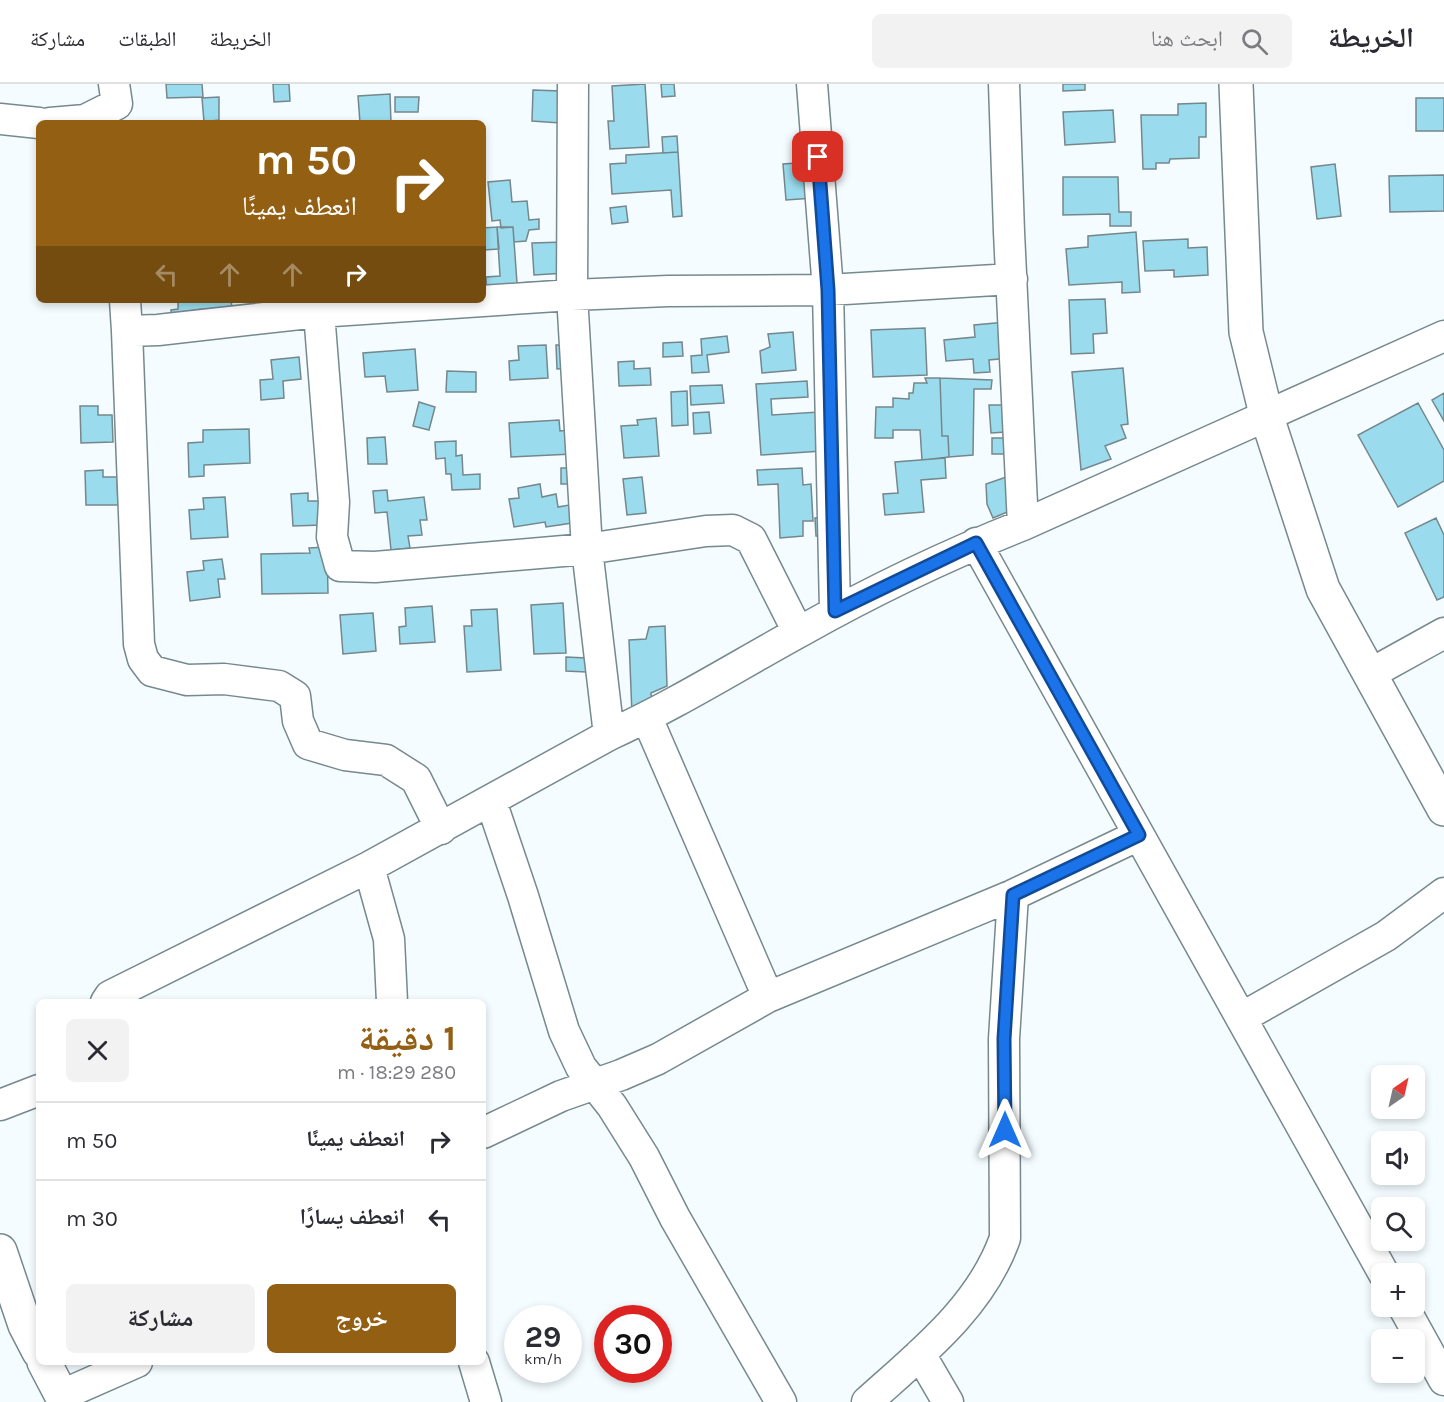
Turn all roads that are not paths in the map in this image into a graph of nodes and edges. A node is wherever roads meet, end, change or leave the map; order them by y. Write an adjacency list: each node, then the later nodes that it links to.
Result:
1 (573, 84): 11 (street)
2 (812, 84): 10 (street)
3 (1004, 84): 9 (street)
4 (1236, 84): 18 (street)
5 (117, 104): 7 (street)
6 (0, 120): 8 (street)
7 (85, 120)
8 (36, 123)
9 (1012, 279): 10 (street); 19 (street)
10 (828, 290): 11 (street); 22 (street)
11 (572, 295): 12 (street); 21 (street)
12 (486, 299)
13 (125, 303): 16 (street)
14 (387, 303): 15 (street)
15 (318, 306): 16 (street); 21 (street)
16 (127, 331): 30 (street)
17 (1444, 336): 18 (street)
18 (1266, 414): 19 (street); 25 (street)
19 (1023, 525): 20 (street)
20 (976, 543): 22 (street); 31 (street)
21 (587, 549): 23 (street); 27 (street)
22 (835, 611): 23 (street)
23 (798, 632): 26 (street)
24 (1444, 633): 25 (street)
25 (1370, 675): 29 (street)
26 (647, 718): 27 (street); 35 (street)
27 (609, 735): 28 (street)
28 (491, 801): 30 (street); 39 (street)
29 (1444, 809)
30 (441, 829): 32 (street)
31 (1139, 835): 34 (street); 38 (street)
32 (369, 867): 36 (street); 37 (street)
33 (1444, 893): 38 (street)
34 (1013, 895): 35 (street); 47 (street)
35 (768, 997): 39 (street)
36 (108, 999)
37 (392, 999)
38 (1241, 1018): 44 (street)
39 (595, 1084): 42 (street); 54 (street)
40 (36, 1091): 41 (street)
41 (0, 1105)
42 (486, 1132)
43 (1, 1258): 46 (street)
44 (1378, 1263)
45 (1409, 1317): 51 (street)
46 (36, 1346)
47 (920, 1354): 55 (street); 56 (street)
48 (46, 1365): 52 (street)
49 (131, 1365): 52 (street)
50 (475, 1365): 53 (street)
51 (1444, 1380)
52 (63, 1399)
53 (486, 1402)
54 (781, 1402)
55 (867, 1402)
56 (948, 1402)

